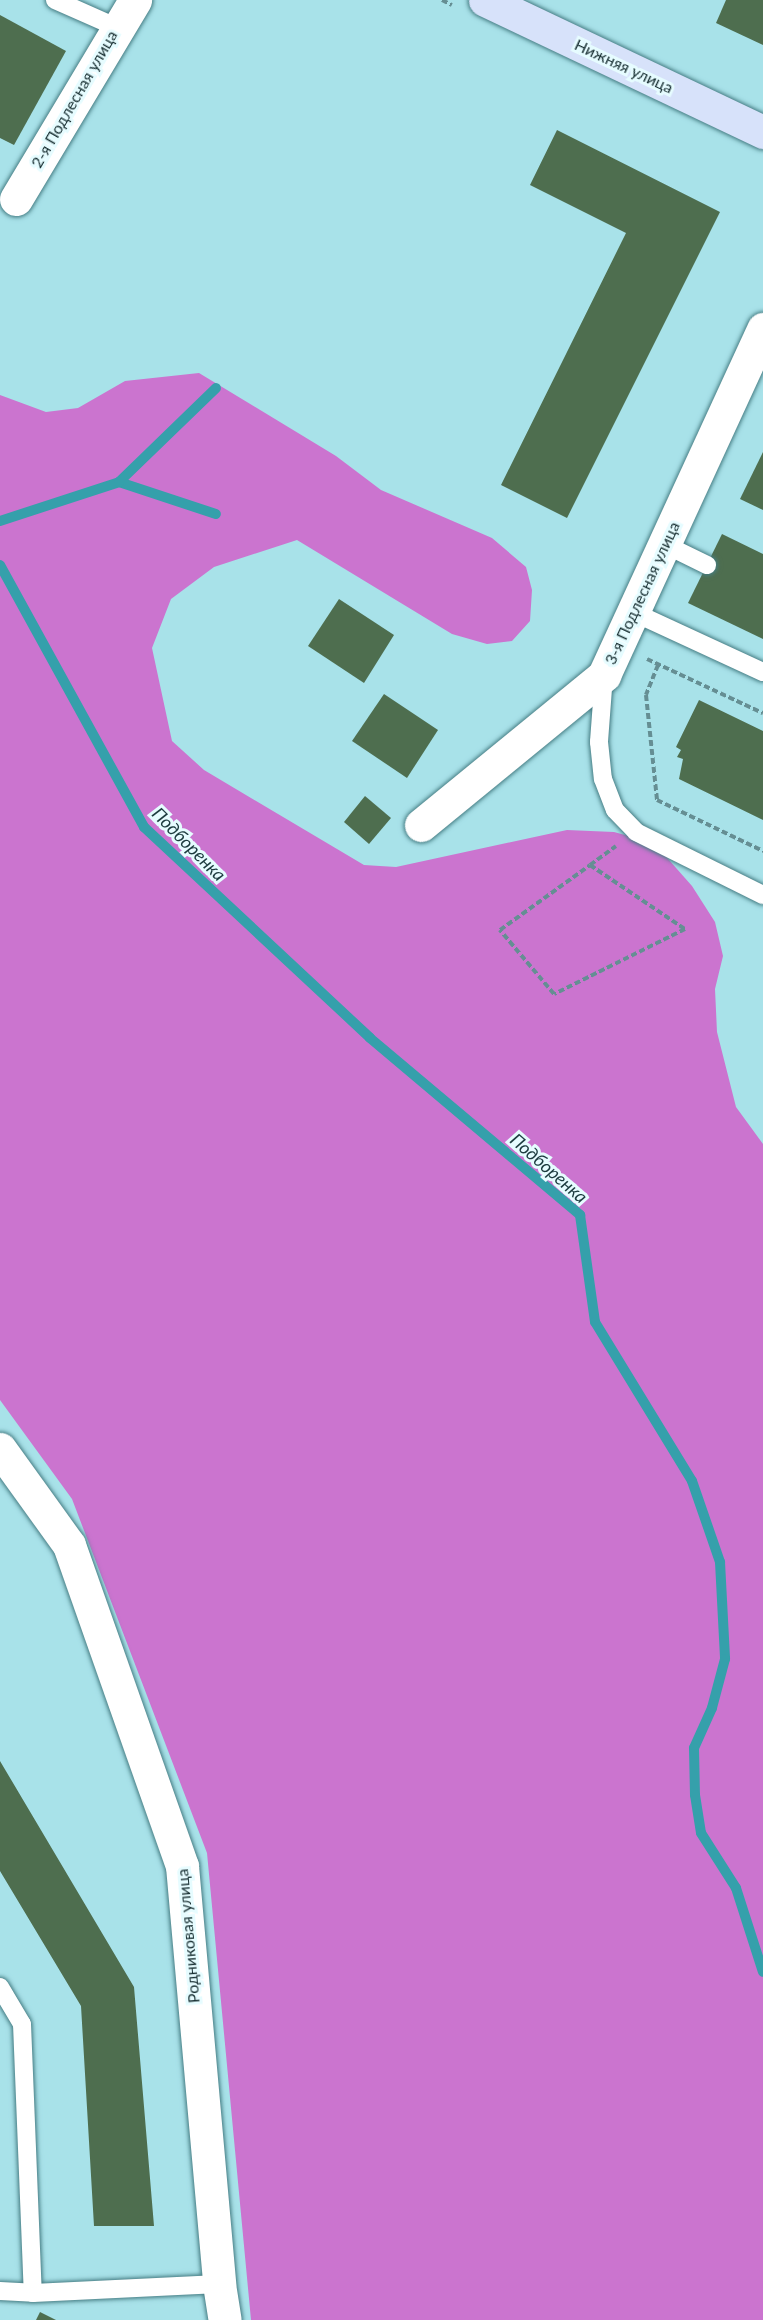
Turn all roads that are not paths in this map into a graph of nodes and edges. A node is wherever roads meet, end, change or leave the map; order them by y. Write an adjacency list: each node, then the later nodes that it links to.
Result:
1 (55, 0): 4 (lane)
2 (135, 0): 4 (street, 2-я Подлесная улица)
3 (485, 0): 5 (street, Нижняя улица)
4 (116, 27): 6 (street, 2-я Подлесная улица)
5 (763, 132)
6 (16, 199)
7 (763, 329): 8 (street, 3-я Подлесная улица)
8 (664, 544): 9 (lane); 10 (street, 3-я Подлесная улица)
9 (706, 565)
10 (633, 612): 11 (street, 3-я Подлесная улица); 12 (lane)
11 (611, 661): 13 (street, 3-я Подлесная улица); 14 (lane)
12 (763, 672)
13 (421, 825)
14 (763, 895)
15 (0, 1449): 17 (street, Родниковая улица)
16 (0, 1988): 19 (lane)
17 (219, 2284): 19 (lane); 20 (street, Родниковая улица)
18 (0, 2291): 19 (lane)
19 (33, 2293)
20 (225, 2320)

